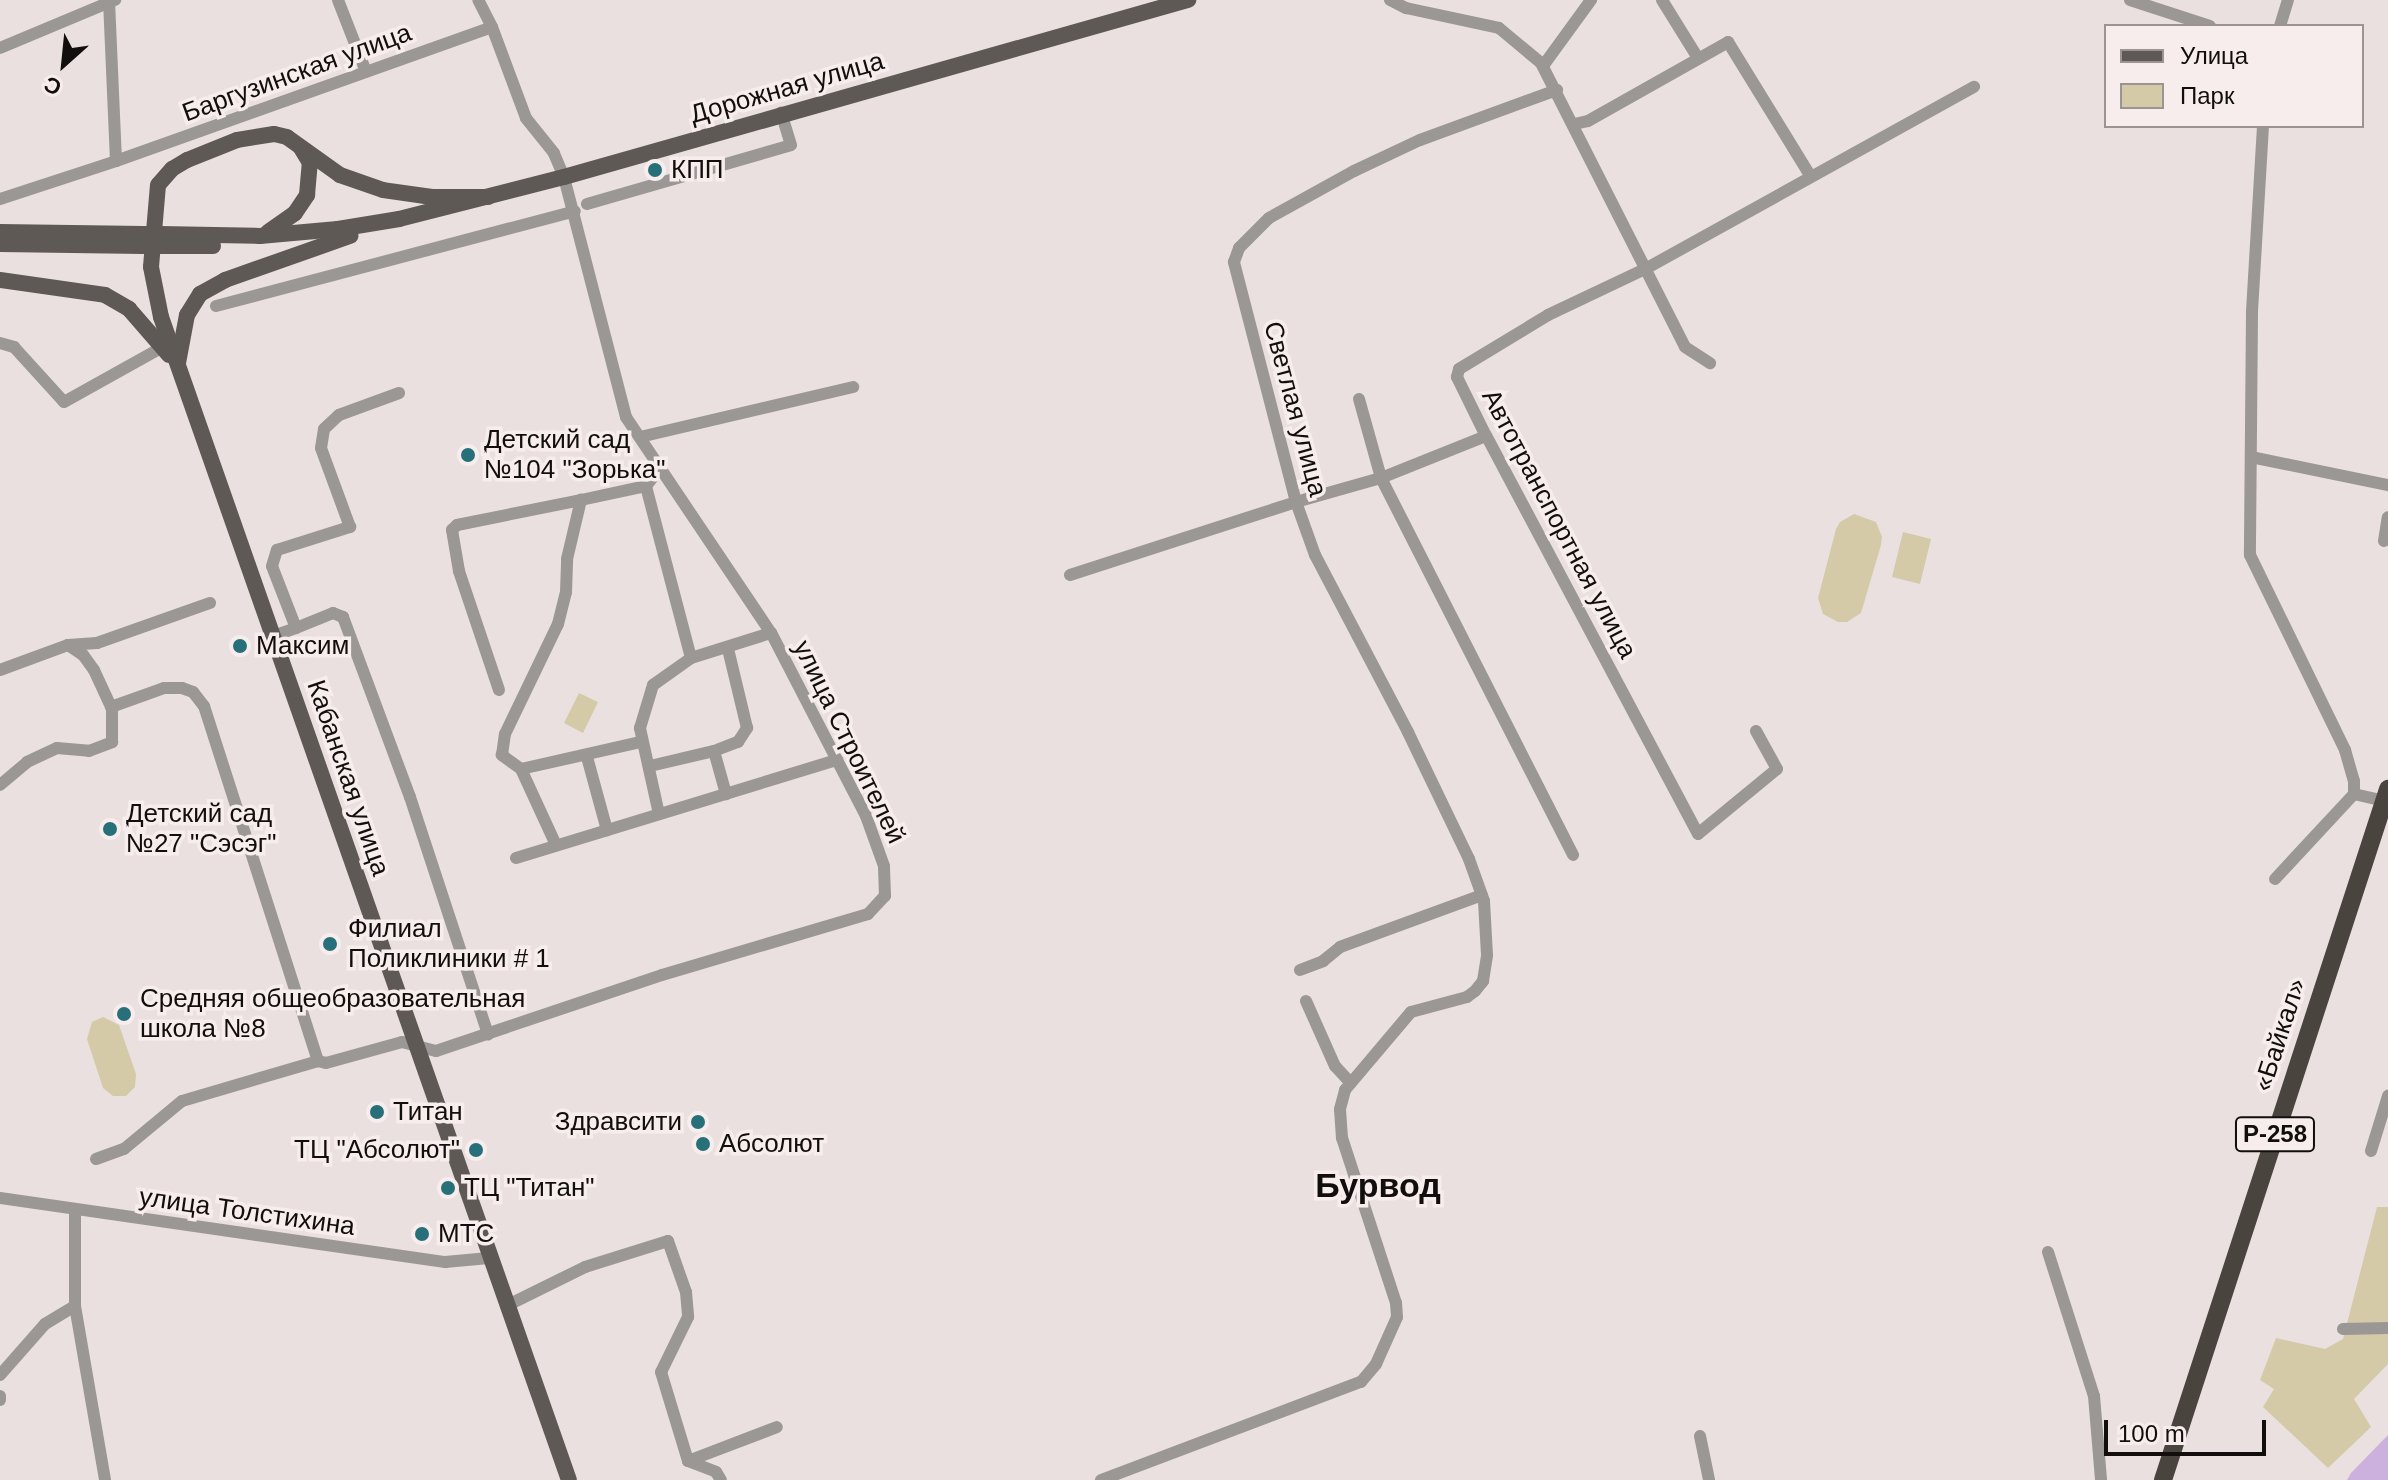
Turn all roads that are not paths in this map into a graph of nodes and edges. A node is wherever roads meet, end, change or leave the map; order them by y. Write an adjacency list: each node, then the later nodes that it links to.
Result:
1 (338, 0): 16 (street)
2 (478, 0): 12 (street, улица Строителей)
3 (1188, 0): 19 (main road, Дорожная улица)
4 (1390, 0): 15 (street)
5 (1591, 0): 15 (street)
6 (1662, 0): 14 (street)
7 (2130, 0): 10 (street)
8 (2288, 0): 11 (street)
9 (111, 1): 13 (street); 23 (street)
10 (2204, 24)
11 (2281, 24)
12 (492, 27): 16 (street, Баргузинская улица); 24 (street, улица Строителей)
13 (0, 48)
14 (1698, 58): 20 (street); 25 (street)
15 (1543, 66): 18 (street)
16 (366, 72): 23 (street, Баргузинская улица)
17 (1974, 87): 25 (street, Автотранспортная улица)
18 (1557, 90): 20 (street); 54 (street, Светлая улица)
19 (781, 113): 24 (main road, Дорожная улица); 28 (street)
20 (1574, 124): 36 (street)
21 (2263, 128): 48 (street)
22 (299, 144): 26 (main road); 32 (main road); 42 (main road, Кабанская улица)
23 (116, 161): 27 (street, Баргузинская улица)
24 (564, 177): 26 (main road, Дорожная улица); 29 (street, улица Строителей)
25 (1811, 177): 36 (street, Автотранспортная улица)
26 (488, 197): 30 (main road, Дорожная улица)
27 (0, 199)
28 (587, 204)
29 (575, 211): 38 (street); 47 (street, улица Строителей)
30 (399, 219): 32 (main road, Дорожная улица); 33 (main road, Дорожная улица)
31 (0, 232): 34 (main road)
32 (260, 236): 34 (main road, Дорожная улица)
33 (350, 236): 34 (main road, Дорожная улица); 42 (main road)
34 (151, 240): 35 (main road)
35 (0, 244)
36 (1647, 268): 41 (street); 46 (street, Автотранспортная улица)
37 (0, 280): 40 (main road, Кабанская улица)
38 (216, 306)
39 (0, 343): 40 (street)
40 (163, 347): 42 (main road, Кабанская улица)
41 (1710, 363)
42 (177, 365): 61 (main road, Кабанская улица)
43 (853, 387): 47 (street)
44 (399, 393): 59 (street)
45 (1359, 399): 50 (street)
46 (1486, 436): 50 (street); 68 (street, Автотранспортная улица)
47 (640, 437): 49 (street, улица Строителей)
48 (2251, 457): 51 (street); 77 (street)
49 (661, 467): 52 (street); 60 (street, улица Строителей)
50 (1381, 478): 54 (street); 82 (street)
51 (2388, 485)
52 (646, 486): 53 (street); 64 (street)
53 (581, 500): 66 (street); 74 (street)
54 (1296, 502): 57 (street); 85 (street, Светлая улица)
55 (2388, 517): 56 (street)
56 (2384, 541)
57 (1070, 575)
58 (210, 603): 62 (street)
59 (296, 628): 61 (street); 88 (street)
60 (771, 633): 63 (street); 72 (street, улица Строителей)
61 (273, 636): 89 (main road, Кабанская улица)
62 (68, 645): 65 (street); 67 (street)
63 (728, 649): 64 (street); 70 (street)
64 (691, 658): 69 (street)
65 (0, 670)
66 (499, 690)
67 (111, 707): 75 (street); 90 (street)
68 (1756, 731)
69 (641, 742): 71 (street); 73 (street)
70 (714, 751): 73 (street); 76 (street)
71 (587, 757): 74 (street); 80 (street)
72 (837, 760): 76 (street); 88 (street, улица Строителей)
73 (650, 766): 79 (street)
74 (521, 769): 81 (street)
75 (0, 785)
76 (726, 794): 79 (street)
77 (2354, 794): 78 (street); 84 (street)
78 (2386, 795): 113 (highway, «Байкал» / Р-258)
79 (659, 814): 80 (street)
80 (607, 830): 81 (street)
81 (556, 845): 83 (street)
82 (1573, 855)
83 (516, 858)
84 (2275, 879)
85 (1483, 898): 86 (street); 91 (street, Светлая улица)
86 (1300, 970)
87 (1306, 1001): 91 (street)
88 (488, 1034): 89 (street, улица Строителей)
89 (416, 1045): 90 (street, улица Строителей); 98 (main road, Кабанская улица)
90 (318, 1061): 94 (street, улица Строителей)
91 (1351, 1083): 110 (street)
92 (2388, 1096): 93 (street)
93 (2371, 1151)
94 (96, 1159)
95 (0, 1198): 96 (street, улица Толстихина)
96 (75, 1210): 98 (street, улица Толстихина); 99 (street)
97 (2048, 1252): 112 (street)
98 (489, 1258): 100 (main road, Кабанская улица)
99 (75, 1306): 103 (street); 107 (street)
100 (506, 1306): 106 (street); 108 (main road, Кабанская улица)
101 (2388, 1328): 102 (street)
102 (2343, 1329)
103 (0, 1375)
104 (777, 1427): 106 (street)
105 (1700, 1436): 111 (street)
106 (688, 1461): 109 (street)
107 (105, 1480)
108 (569, 1480)
109 (721, 1480)
110 (1101, 1480)
111 (1709, 1480)
112 (2101, 1480)
113 (2163, 1480)

